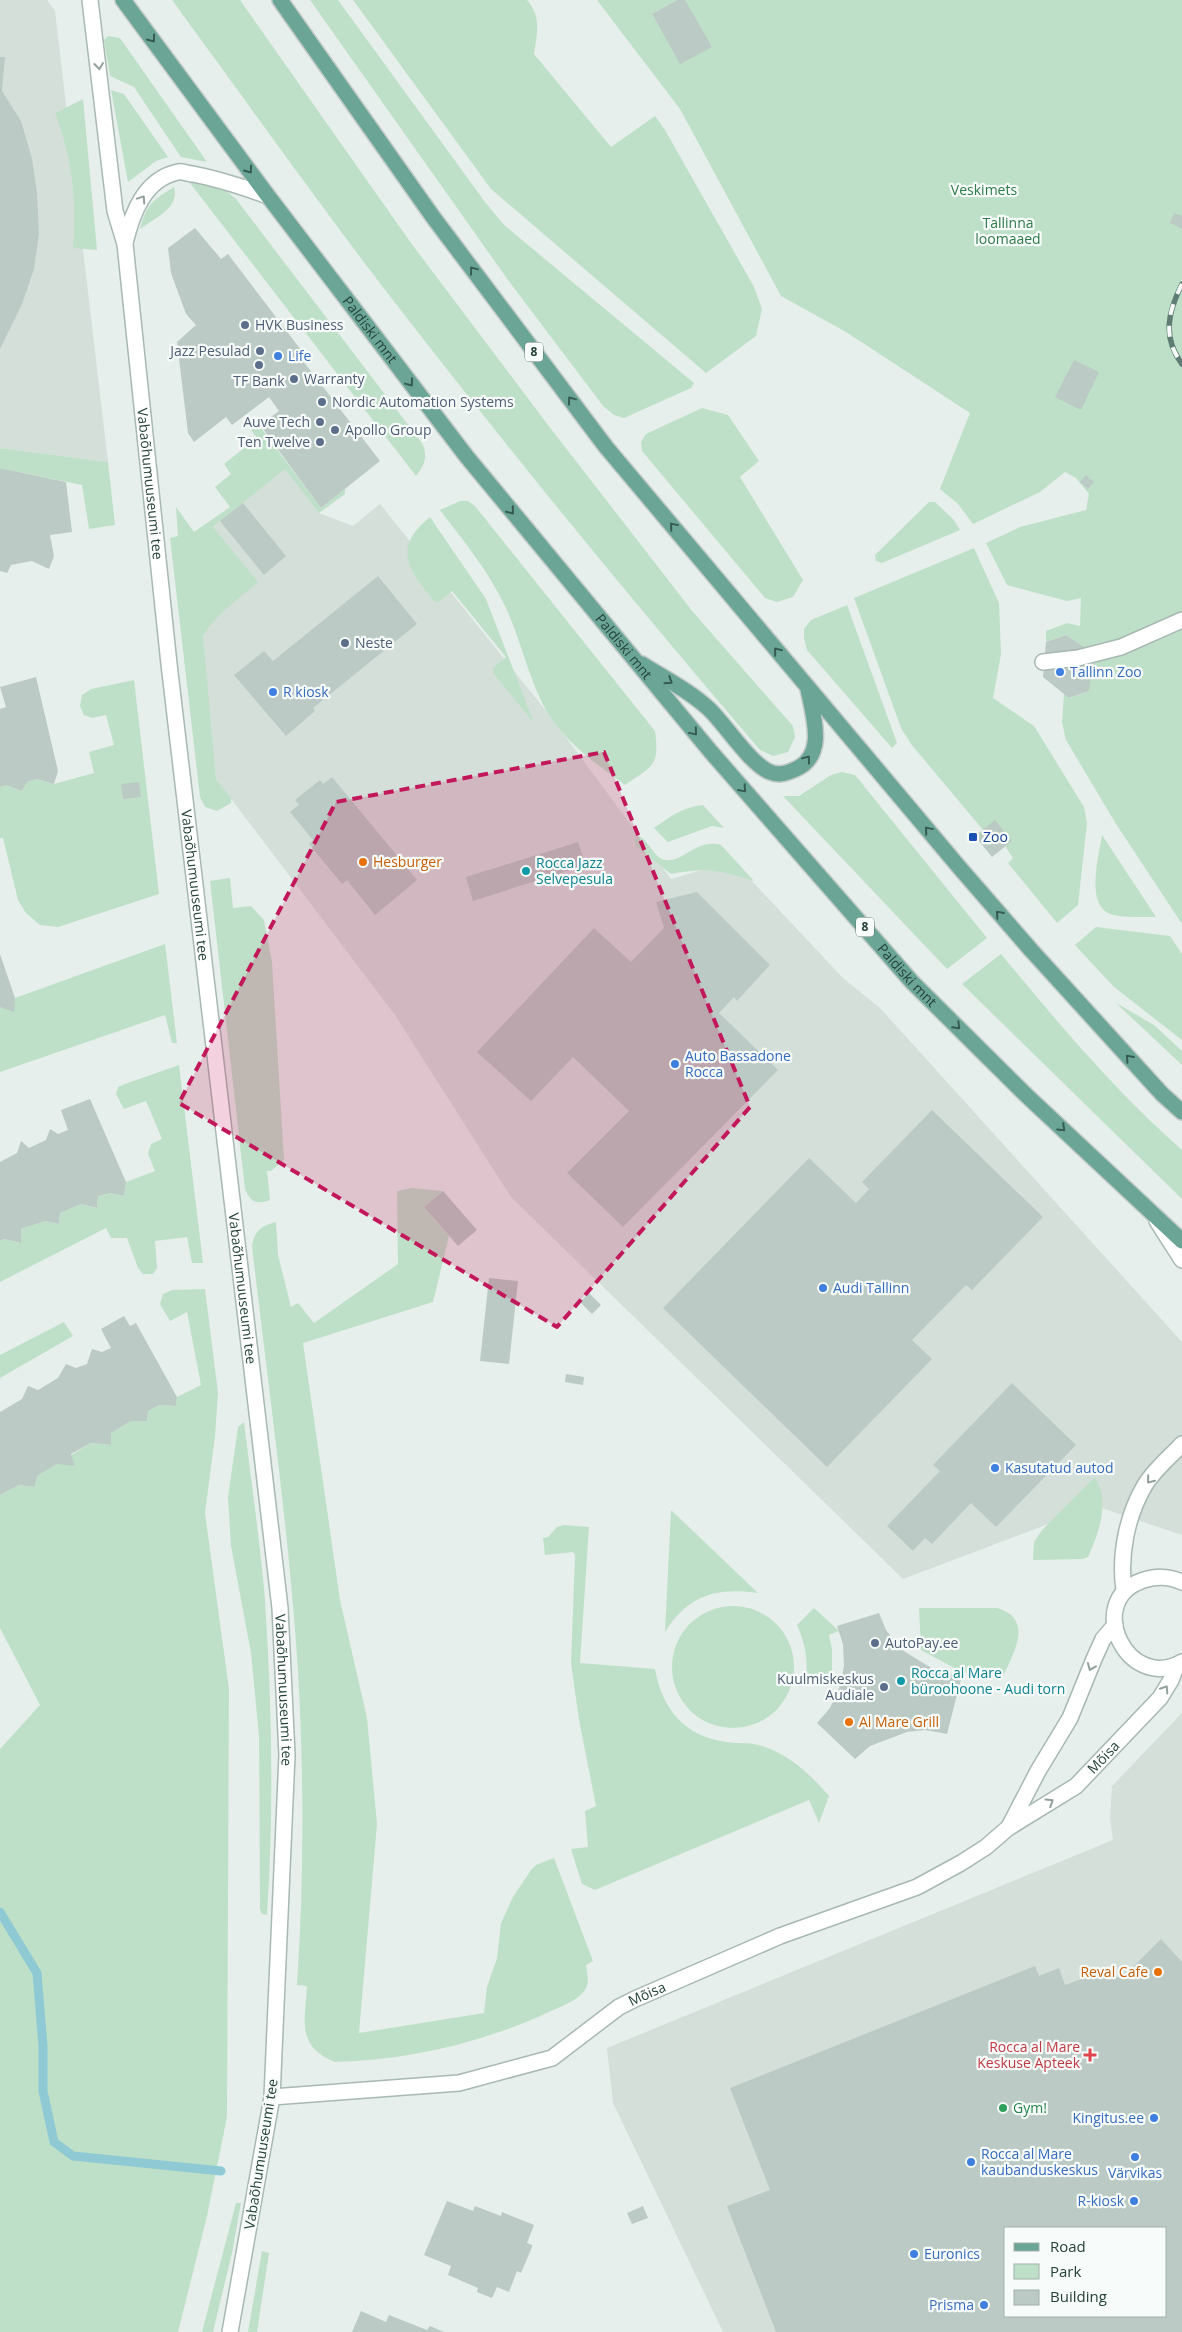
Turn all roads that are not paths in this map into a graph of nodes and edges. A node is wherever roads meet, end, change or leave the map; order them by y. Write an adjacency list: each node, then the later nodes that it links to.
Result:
1 (90, 0): 5 (street, one-way to 5)
2 (123, 0): 4 (main road, Paldiski mnt / 8, one-way to 4)
3 (280, 0): 9 (main road, 8, one-way to 3)
4 (268, 196): 5 (street, one-way to 4); 7 (main road, Paldiski mnt / 8, one-way to 7)
5 (125, 244): 20 (street, Vabaõhumuuseumi tee)
6 (1182, 620): 8 (street)
7 (628, 655): 9 (main road, one-way to 9); 11 (main road, Paldiski mnt / 8, one-way to 11)
8 (1043, 662)
9 (808, 688): 10 (main road, 8, one-way to 9)
10 (1182, 1112)
11 (1152, 1214): 12 (main road, Paldiski mnt / 8); 13 (street)
12 (1182, 1241)
13 (1182, 1260)
14 (1182, 1444): 16 (street, one-way to 16)
15 (1182, 1582): 16 (street)
16 (1124, 1590): 17 (street)
17 (1115, 1625): 18 (street); 19 (street, Mõisa, one-way to 19)
18 (1179, 1663): 19 (street, Mõisa, one-way to 18)
19 (1008, 1828): 20 (street, Mõisa)
20 (272, 2097): 21 (street, Vabaõhumuuseumi tee)
21 (230, 2332)

